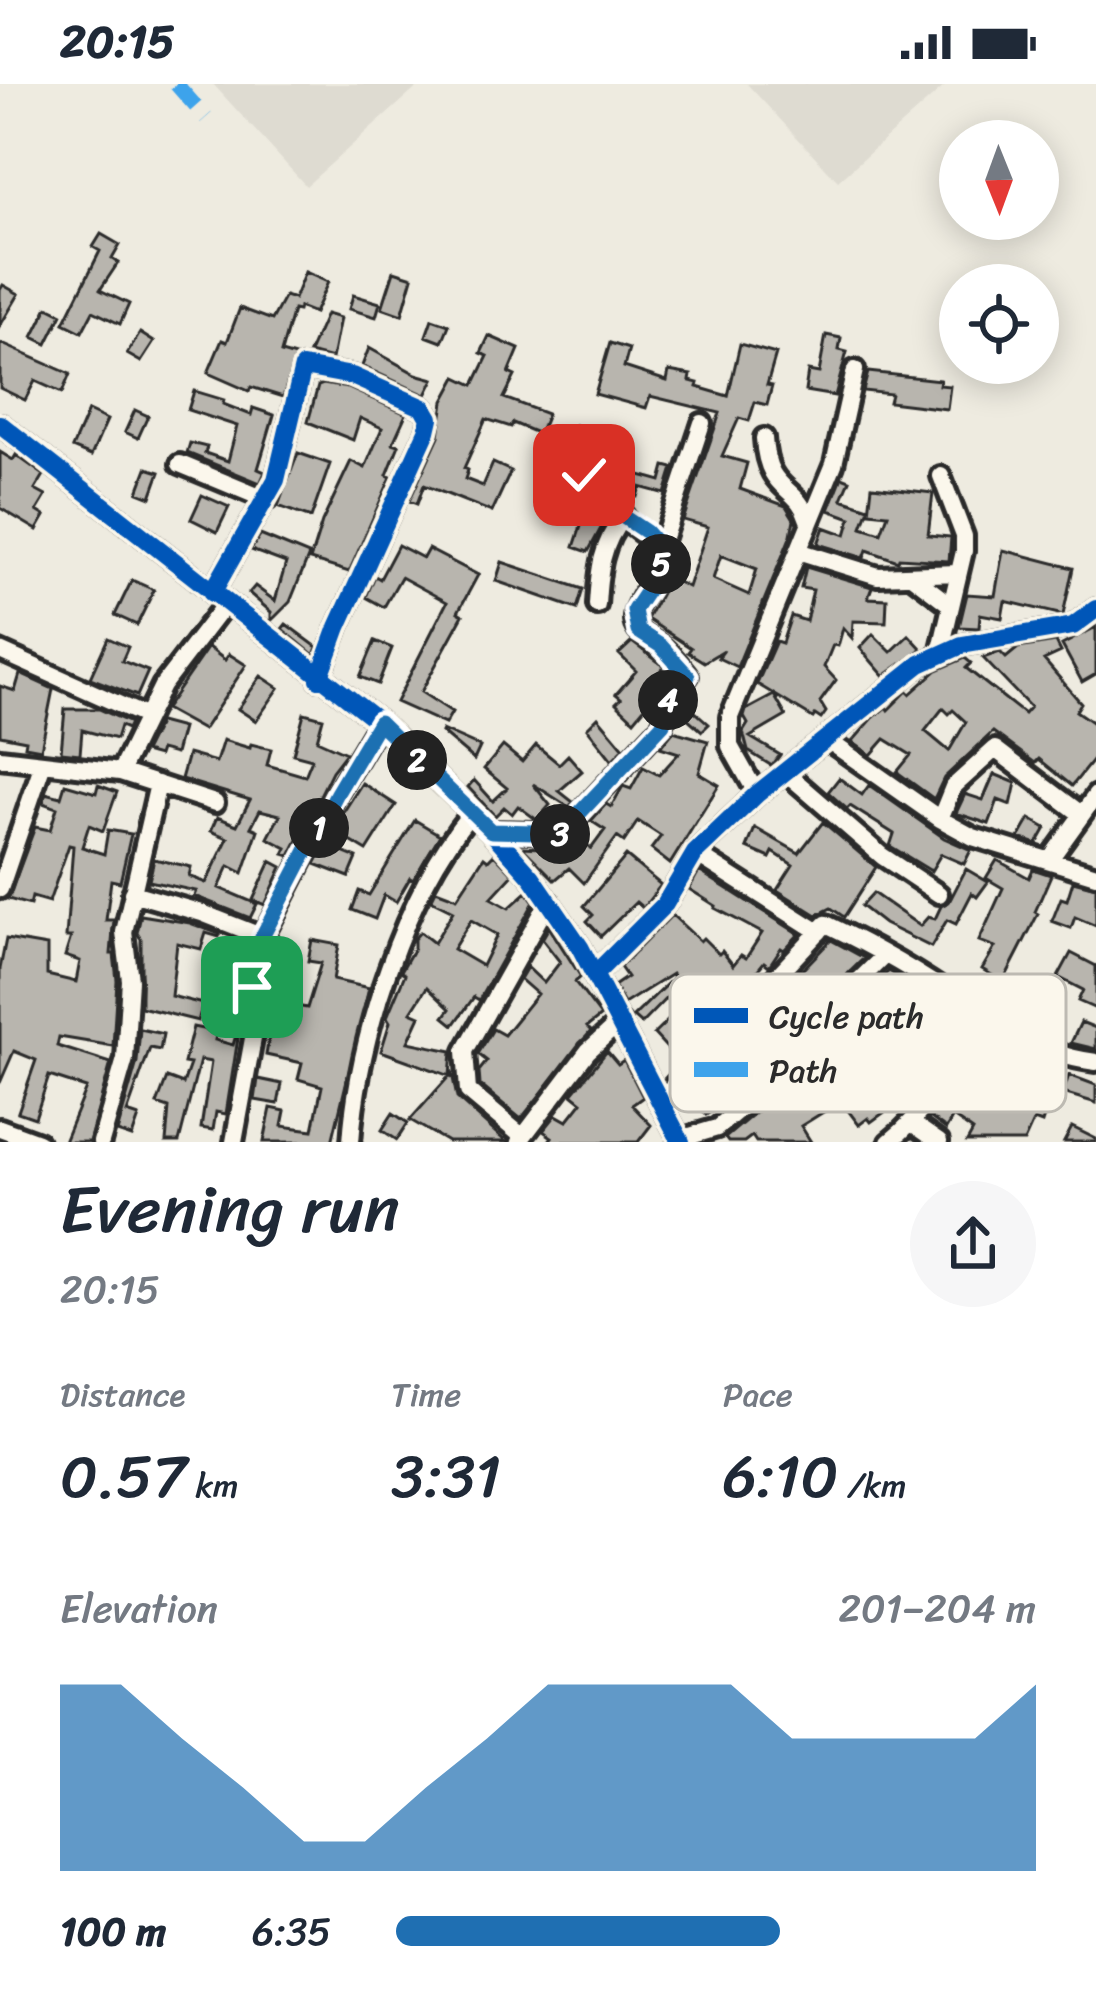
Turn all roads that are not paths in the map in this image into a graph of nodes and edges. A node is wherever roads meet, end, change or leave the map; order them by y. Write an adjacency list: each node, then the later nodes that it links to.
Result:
1 (855, 370): 10 (street)
2 (702, 423): 11 (street)
3 (0, 424): 15 (street)
4 (602, 438): 9 (street)
5 (764, 438): 10 (street)
6 (181, 464): 8 (street)
7 (941, 476): 13 (street)
8 (267, 500): 15 (street); 21 (street)
9 (624, 516): 11 (street); 17 (street)
10 (808, 520): 12 (street)
11 (661, 549): 36 (street)
12 (798, 551): 14 (street); 30 (street)
13 (957, 573): 14 (street); 16 (street)
14 (911, 575): 16 (street)
15 (219, 598): 21 (street); 22 (street)
16 (949, 604): 20 (street)
17 (597, 605)
18 (1096, 610): 20 (street)
19 (0, 651): 22 (street)
20 (940, 653): 24 (street)
21 (319, 679): 23 (street)
22 (145, 716): 27 (street)
23 (379, 722): 33 (street); 45 (street)
24 (826, 739): 28 (street); 35 (street)
25 (0, 758): 26 (street)
26 (44, 763): 27 (street); 40 (street)
27 (120, 772): 29 (street)
28 (785, 772): 30 (street); 42 (street)
29 (158, 784): 32 (street); 41 (street)
30 (757, 794): 37 (street)
31 (1096, 795): 34 (street)
32 (215, 802)
33 (471, 813): 36 (street); 65 (street)
34 (1081, 814): 35 (street); 38 (street)
35 (940, 819): 38 (street)
36 (491, 831): 43 (street)
37 (695, 853): 44 (street); 47 (street)
38 (1050, 859): 39 (street)
39 (1096, 874)
40 (0, 889)
41 (132, 893): 45 (street); 63 (street)
42 (939, 894)
43 (549, 901): 47 (street); 60 (street)
44 (820, 932): 46 (street); 48 (street)
45 (262, 937): 64 (street)
46 (885, 955): 49 (street); 50 (street)
47 (595, 974): 51 (street)
48 (780, 974)
49 (866, 974)
50 (915, 974)
51 (620, 1022): 55 (street); 60 (street)
52 (1066, 1055): 53 (street)
53 (1096, 1062)
54 (670, 1090): 55 (street)
55 (660, 1100): 61 (street)
56 (736, 1112): 61 (street)
57 (921, 1112): 58 (street)
58 (914, 1124): 66 (street); 67 (street)
59 (0, 1128): 62 (street)
60 (521, 1140)
61 (681, 1141)
62 (38, 1142)
63 (101, 1142)
64 (234, 1142)
65 (351, 1142)
66 (889, 1142)
67 (939, 1142)

